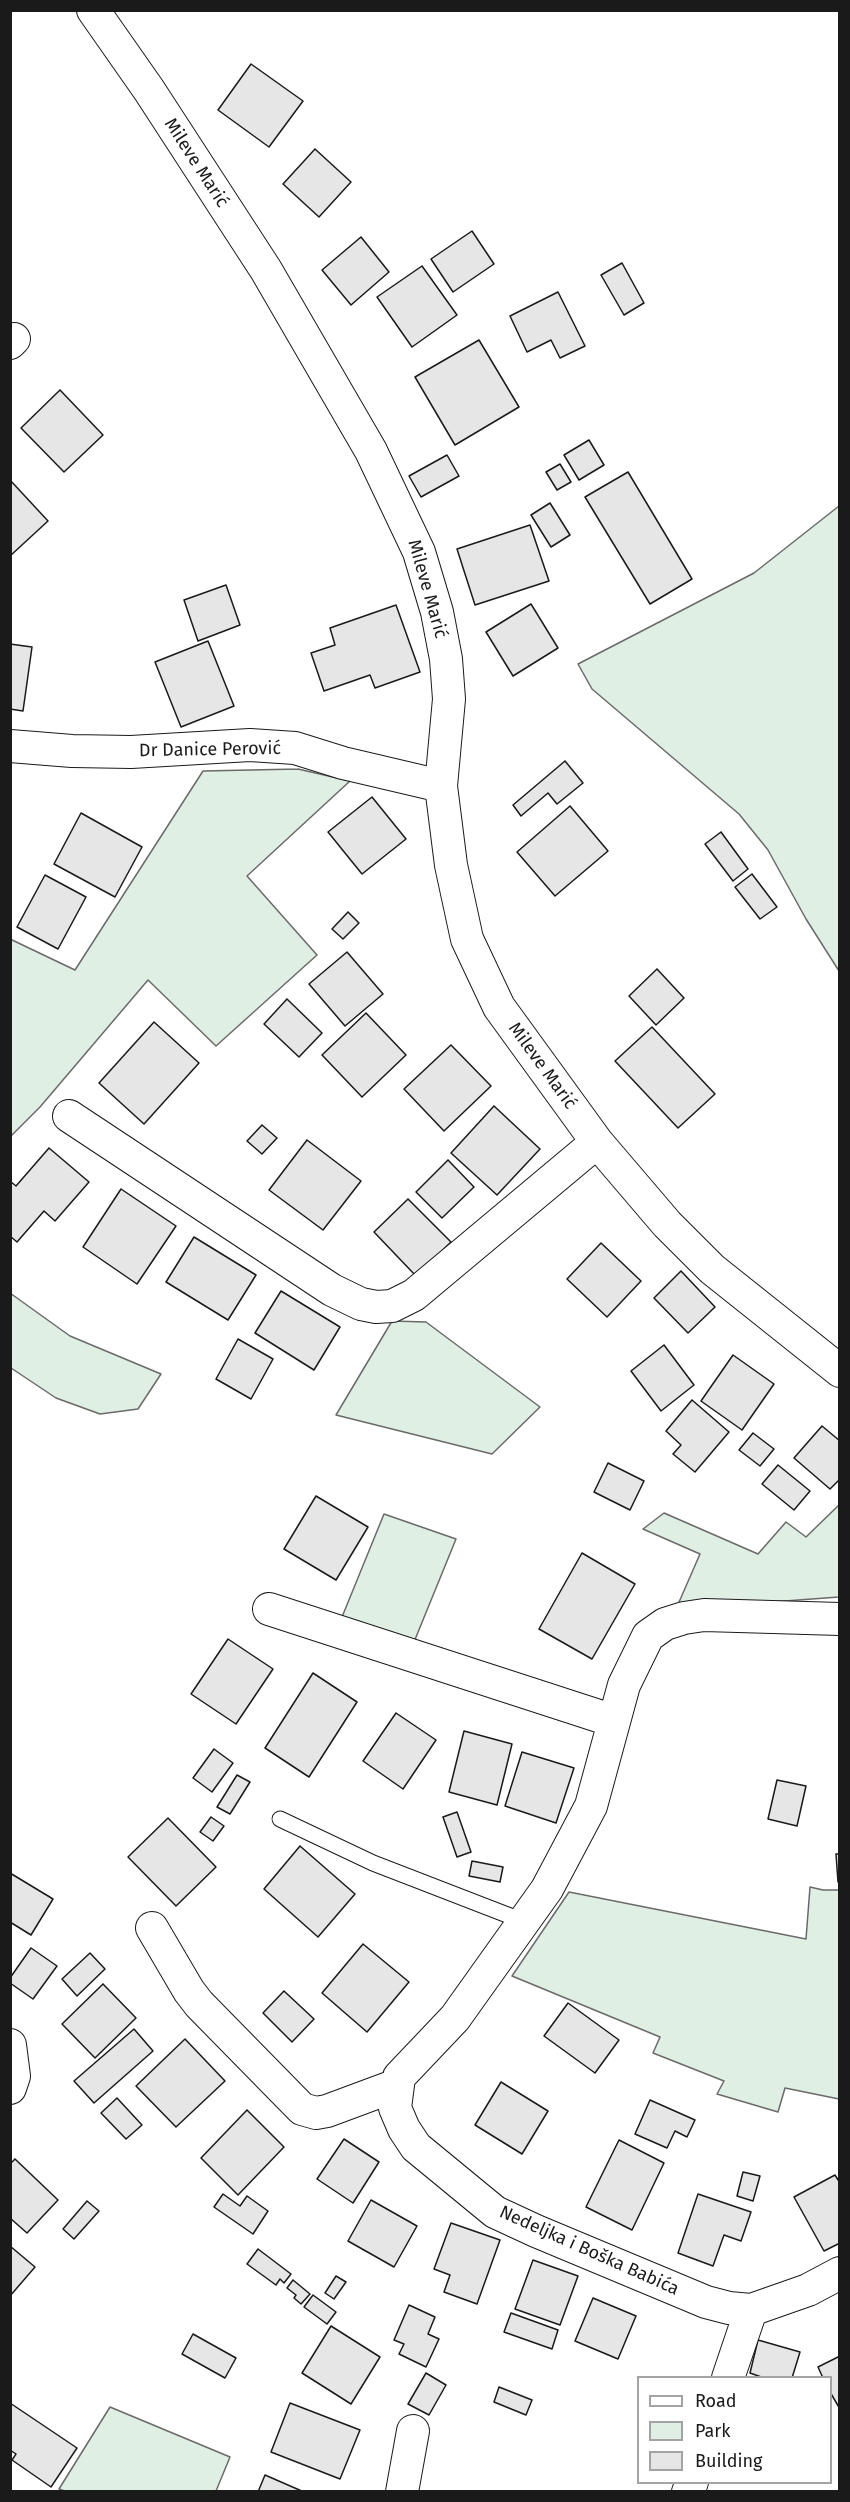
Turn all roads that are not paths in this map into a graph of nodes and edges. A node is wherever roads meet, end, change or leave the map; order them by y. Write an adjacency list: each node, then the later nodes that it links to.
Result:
1 (93, 10): 3 (street, Mileve Marić)
2 (10, 746): 3 (street, Dr Danice Perović)
3 (441, 786): 5 (street, Mileve Marić)
4 (69, 1116): 5 (street)
5 (597, 1142): 6 (street, Mileve Marić)
6 (840, 1371)
7 (269, 1609): 9 (street)
8 (840, 1619): 9 (street)
9 (614, 1721): 11 (street)
10 (280, 1819): 11 (lane)
11 (523, 1921): 14 (street)
12 (152, 1928): 14 (street)
13 (10, 2045): 15 (street)
14 (397, 2085): 17 (street, Nedeljka i Boška Babića)
15 (10, 2088)
16 (840, 2273): 17 (street, Nedeljka i Boška Babića)
17 (751, 2310): 18 (street)
18 (729, 2376)
19 (413, 2431): 20 (street)
20 (402, 2492)

